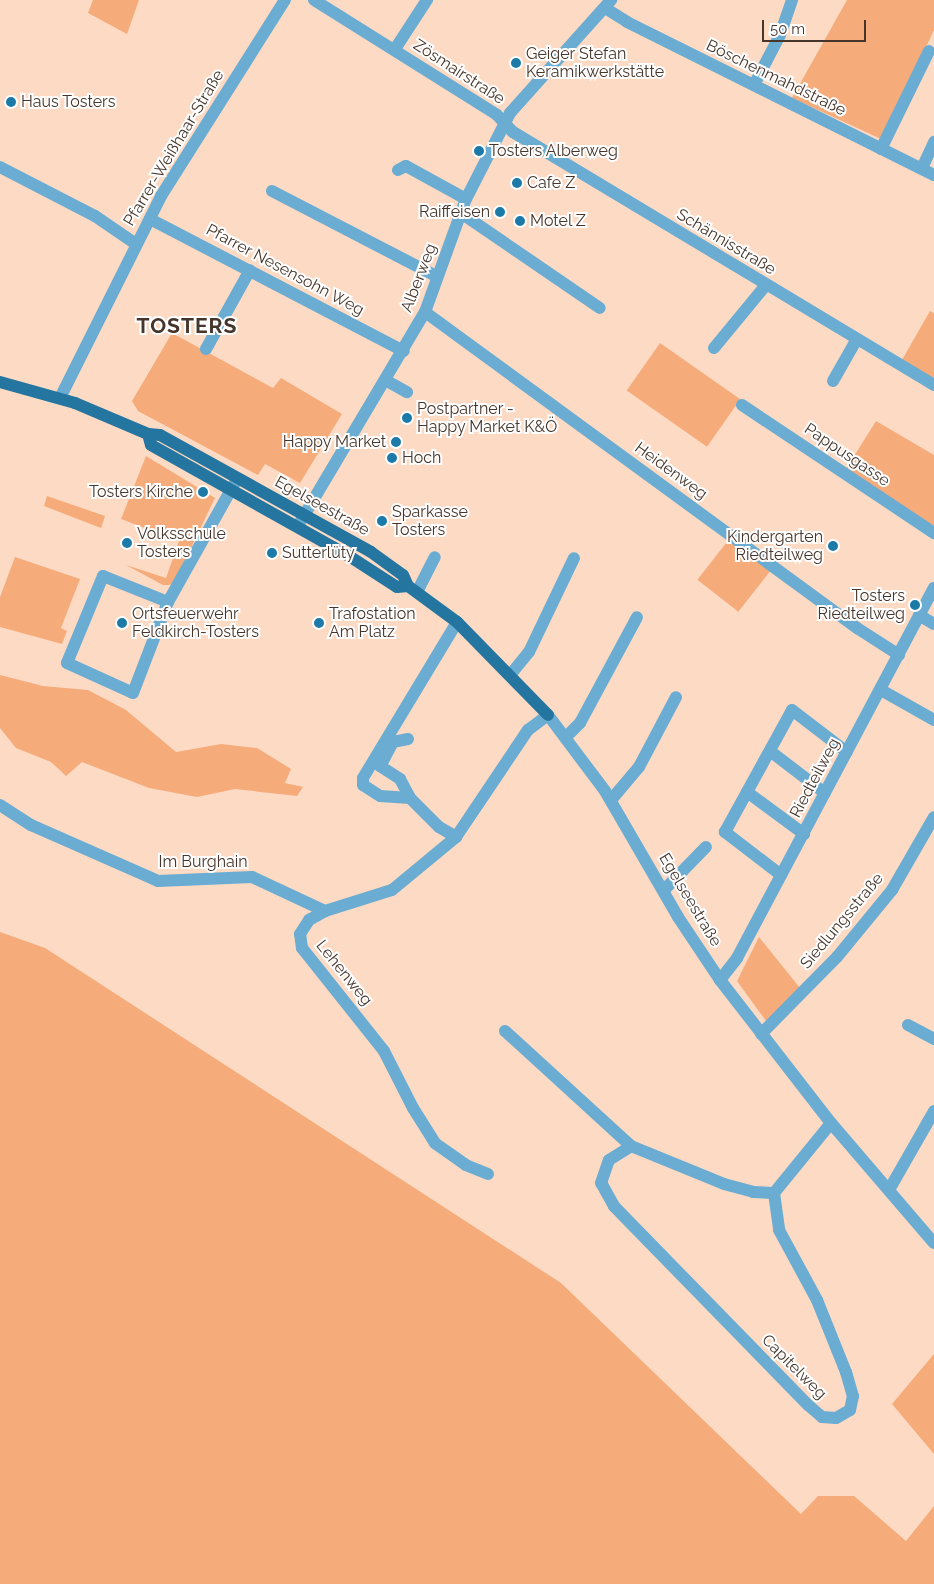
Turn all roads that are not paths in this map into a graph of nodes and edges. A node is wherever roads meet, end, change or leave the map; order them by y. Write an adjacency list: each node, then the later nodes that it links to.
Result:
1 (284, 0): 19 (street, Pfarrer-Weißhaar-Straße)
2 (314, 0): 6 (street, Zösmairstraße)
3 (427, 0): 6 (street, Zösmairstraße)
4 (792, 0): 8 (street)
5 (608, 4): 8 (street, Böschenmahdstraße); 9 (street, Alberweg)
6 (394, 49): 9 (street, Zösmairstraße)
7 (929, 50): 11 (street)
8 (754, 85): 11 (street, Böschenmahdstraße)
9 (504, 123): 17 (street, Alberweg); 23 (street, Schännisstraße)
10 (934, 142): 13 (street)
11 (881, 148): 13 (street, Böschenmahdstraße)
12 (0, 167): 20 (street)
13 (922, 168): 15 (street, Böschenmahdstraße)
14 (398, 170): 17 (street)
15 (934, 175)
16 (272, 191): 22 (street)
17 (466, 199): 18 (street, Alberweg)
18 (461, 213): 22 (street, Alberweg); 24 (street)
19 (150, 219): 20 (street, Pfarrer-Weißhaar-Straße); 21 (street, Pfarrer Nesensohn Weg)
20 (136, 244): 35 (street, Pfarrer-Weißhaar-Straße)
21 (250, 270): 28 (street); 29 (street, Pfarrer Nesensohn Weg)
22 (436, 276): 25 (street, Alberweg)
23 (766, 285): 26 (street, Schännisstraße); 27 (street)
24 (600, 308)
25 (425, 312): 29 (street, Alberweg); 49 (street, Heidenweg)
26 (857, 339): 31 (street); 33 (street, Schännisstraße)
27 (714, 348)
28 (206, 349)
29 (404, 351): 30 (street, Alberweg)
30 (387, 380): 34 (street); 38 (street, Alberweg)
31 (833, 381)
32 (0, 382): 35 (main road, Egelseestraße)
33 (934, 385)
34 (407, 392)
35 (60, 398): 37 (main road, Egelseestraße)
36 (742, 405): 39 (street, Pappusgasse)
37 (234, 485): 38 (main road, Egelseestraße); 44 (street)
38 (300, 521): 43 (main road, Egelseestraße)
39 (934, 533)
40 (435, 557): 43 (street)
41 (574, 558): 50 (street)
42 (934, 588): 45 (street, Riedteilweg)
43 (412, 589): 47 (main road, Egelseestraße)
44 (168, 602): 44 (street)
45 (919, 615): 48 (street); 49 (street, Riedteilweg)
46 (636, 617): 55 (street)
47 (457, 622): 50 (main road, Egelseestraße); 61 (street)
48 (934, 624)
49 (899, 655): 51 (street, Riedteilweg)
50 (511, 674): 53 (main road, Egelseestraße)
51 (880, 690): 54 (street); 58 (street, Riedteilweg)
52 (676, 697): 62 (street)
53 (548, 715): 55 (street, Egelseestraße); 66 (street, Lehenweg)
54 (934, 720)
55 (566, 737): 62 (street, Egelseestraße)
56 (408, 739): 61 (street)
57 (770, 751): 58 (street); 59 (street); 60 (street)
58 (847, 752): 60 (street, Riedteilweg)
59 (748, 792): 65 (street); 68 (street)
60 (825, 793): 65 (street, Riedteilweg)
61 (410, 798): 66 (street)
62 (610, 800): 69 (street, Egelseestraße)
63 (0, 805): 70 (street, Im Burghain)
64 (934, 817): 74 (street, Siedlungsstraße)
65 (804, 834): 68 (street, Riedteilweg)
66 (456, 837): 70 (street, Lehenweg)
67 (706, 847): 69 (street)
68 (781, 875): 71 (street, Riedteilweg)
69 (664, 890): 71 (street, Egelseestraße)
70 (325, 911): 79 (street, Lehenweg)
71 (720, 980): 74 (street, Egelseestraße)
72 (908, 1025): 75 (street)
73 (505, 1031): 78 (street)
74 (761, 1034): 77 (street, Egelseestraße)
75 (934, 1039)
76 (934, 1111): 80 (street)
77 (831, 1123): 80 (street, Egelseestraße); 81 (street)
78 (631, 1146): 81 (street); 81 (street, Capitelweg)
79 (488, 1174)
80 (889, 1190): 82 (street, Egelseestraße)
81 (774, 1193)
82 (934, 1243)

